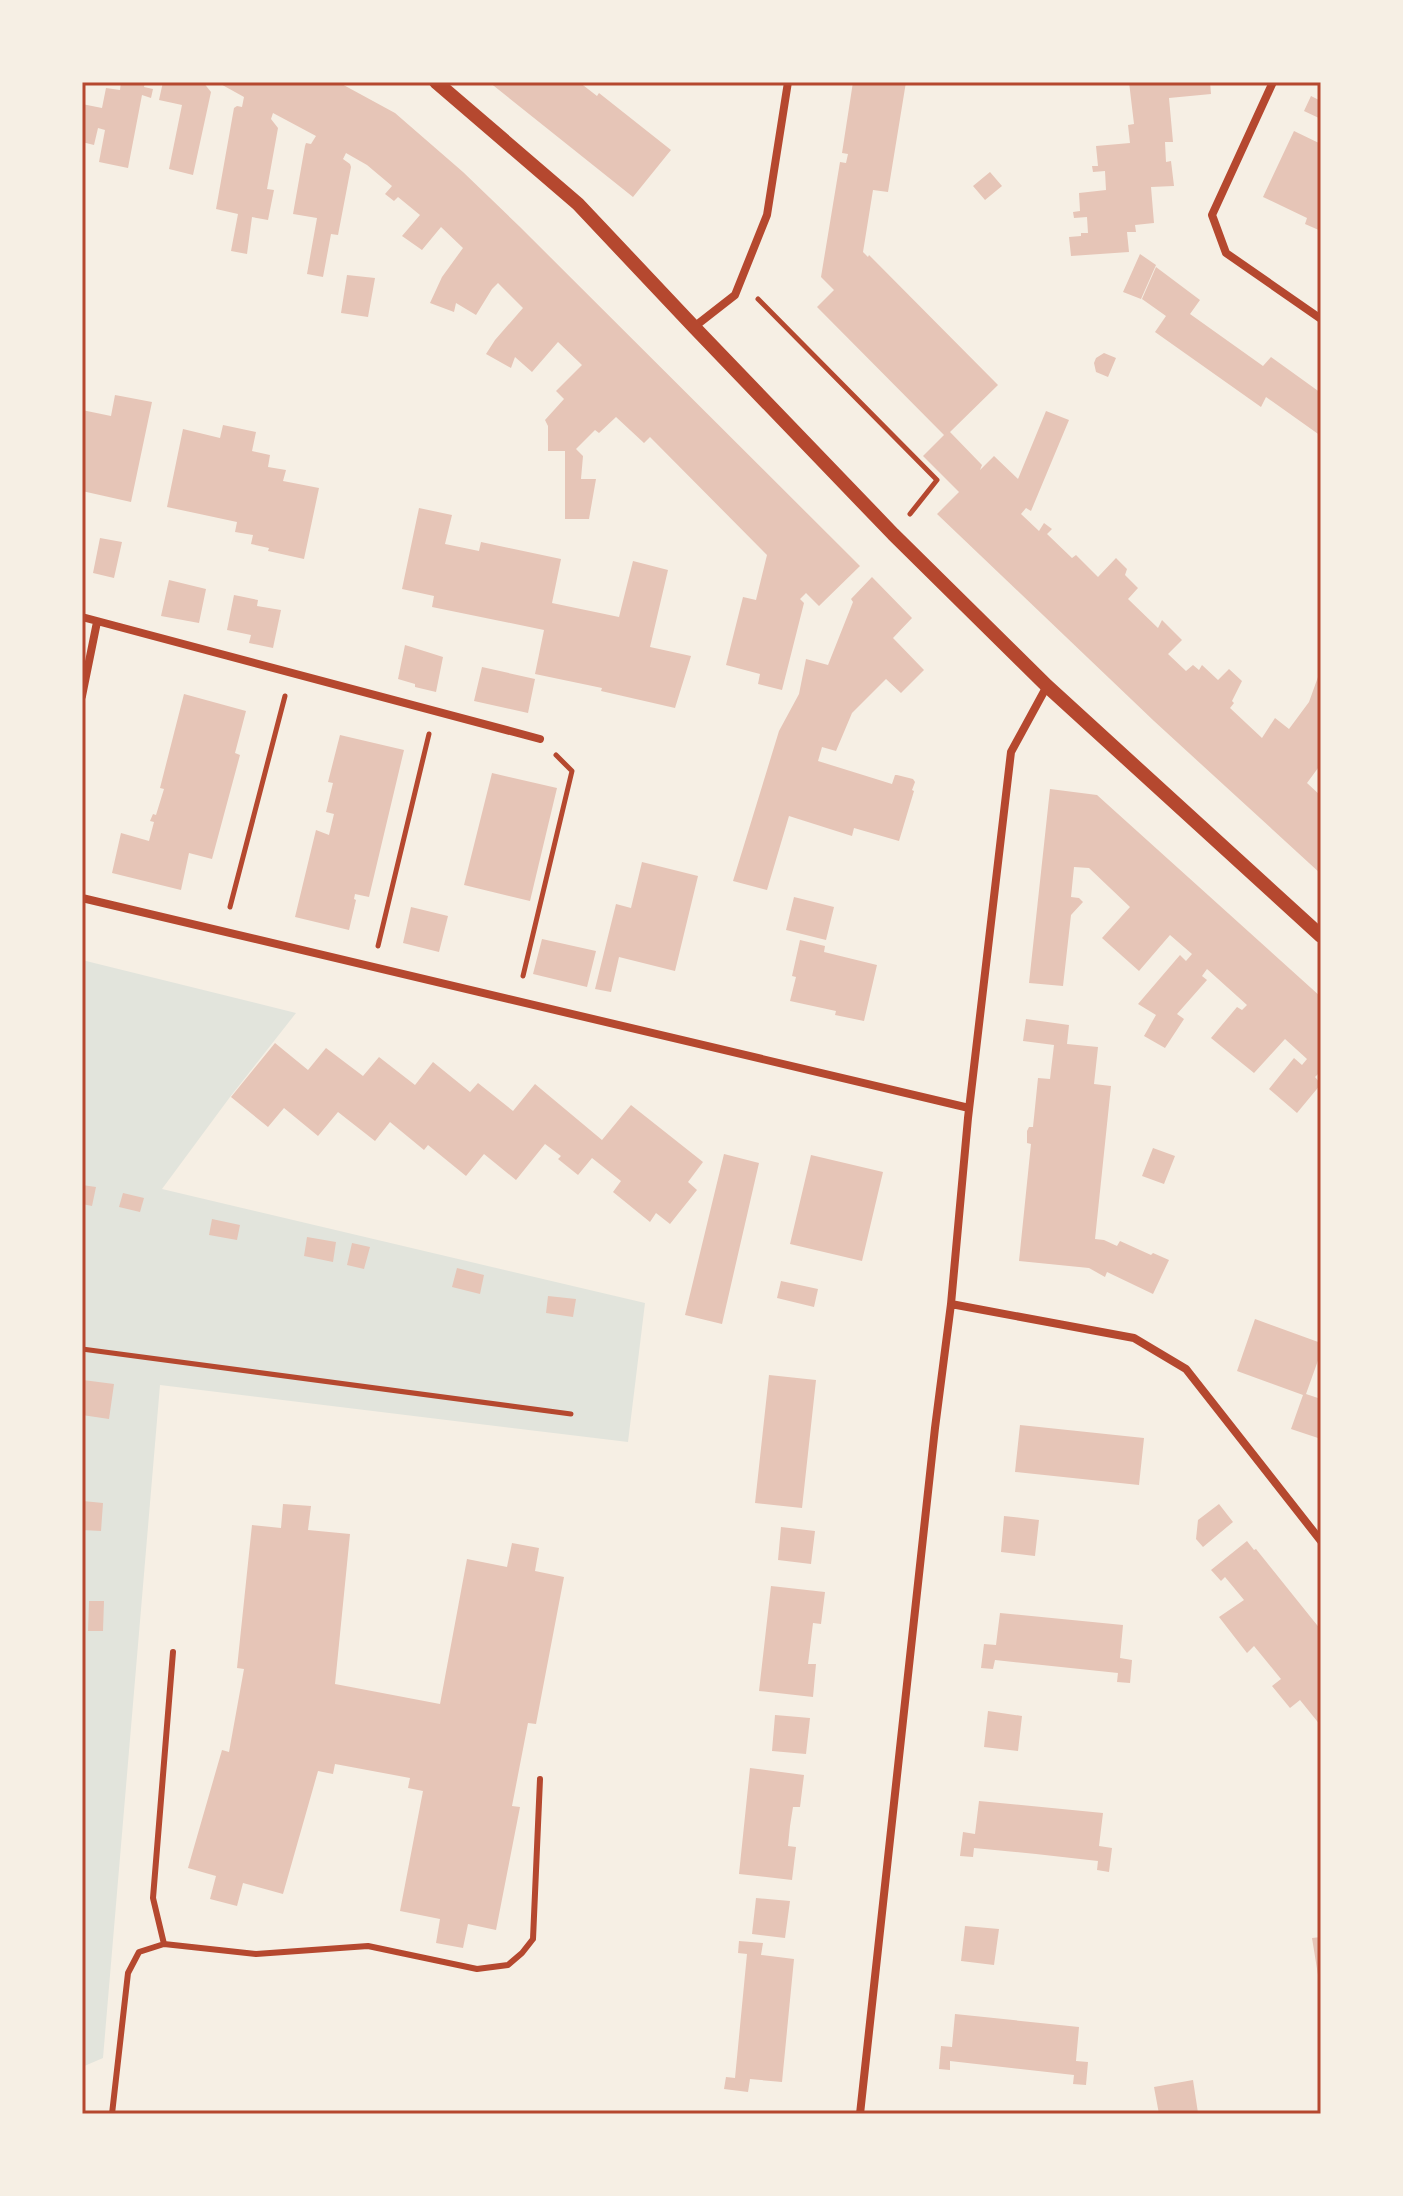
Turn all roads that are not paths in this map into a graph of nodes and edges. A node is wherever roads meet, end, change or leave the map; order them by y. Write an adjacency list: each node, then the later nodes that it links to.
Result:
1 (436, 82): 5 (street)
2 (788, 82): 5 (street)
3 (1273, 82): 4 (street)
4 (1321, 319)
5 (694, 327): 8 (street)
6 (82, 617): 7 (street)
7 (97, 622): 9 (street); 10 (street)
8 (1047, 686): 12 (street); 13 (street)
9 (82, 696)
10 (540, 739)
11 (82, 898): 13 (street)
12 (1321, 936)
13 (969, 1108): 14 (street)
14 (951, 1304): 15 (street); 20 (street)
15 (1321, 1541)
16 (173, 1652): 18 (lane)
17 (540, 1779): 18 (lane)
18 (164, 1944): 19 (lane)
19 (112, 2114)
20 (860, 2114)

